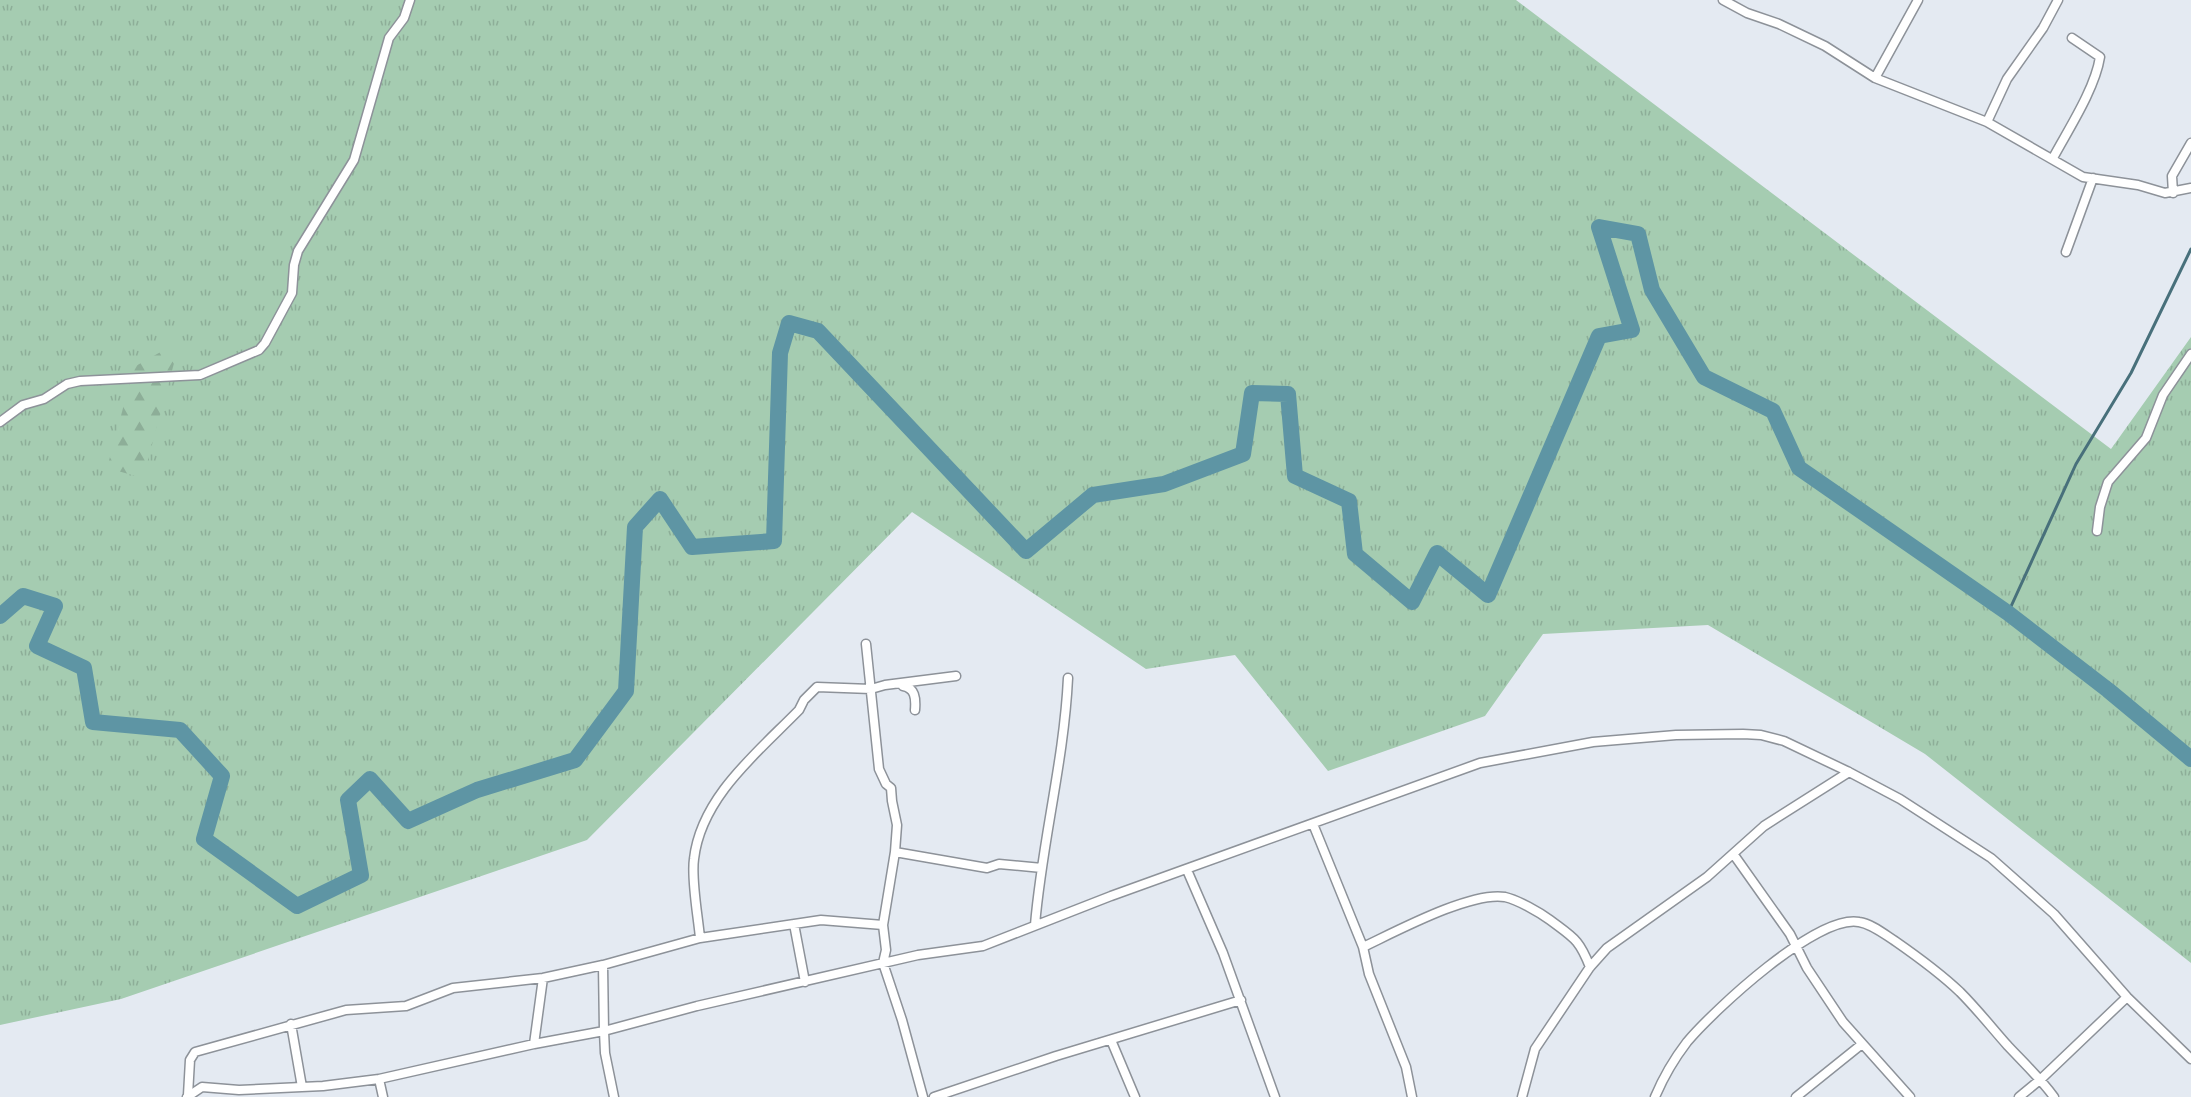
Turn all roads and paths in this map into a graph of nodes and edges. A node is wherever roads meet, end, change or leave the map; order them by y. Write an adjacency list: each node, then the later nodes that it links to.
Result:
1 (410, 0): 15 (street)
2 (1723, 0): 6 (street)
3 (1918, 0): 6 (street)
4 (2054, 2): 7 (street)
5 (2072, 38): 9 (street)
6 (1875, 78): 7 (street)
7 (1988, 122): 9 (street)
8 (2191, 143): 12 (street)
9 (2053, 158): 10 (street)
10 (2093, 178): 12 (street); 13 (street)
11 (2191, 188): 12 (street)
12 (2173, 193)
13 (2066, 252)
14 (2191, 354): 16 (street)
15 (0, 422)
16 (2097, 531)
17 (866, 644): 21 (street)
18 (956, 676): 20 (street)
19 (1068, 678): 27 (street)
20 (899, 685): 21 (street); 22 (street)
21 (871, 689): 25 (street); 32 (street)
22 (915, 710)
23 (1849, 772): 24 (street); 26 (street); 40 (street)
24 (1313, 824): 28 (street); 34 (street)
25 (895, 852): 27 (street); 30 (street)
26 (1734, 855): 33 (street); 37 (street)
27 (1042, 868): 31 (street)
28 (1187, 870): 31 (street); 41 (street)
29 (794, 924): 30 (street); 32 (street); 39 (street)
30 (883, 925): 35 (street)
31 (1035, 925): 35 (street)
32 (700, 938): 36 (street)
33 (1796, 945): 46 (street); 49 (street); 60 (street)
34 (1363, 947): 37 (street); 58 (street)
35 (883, 963): 39 (street); 54 (street)
36 (603, 965): 38 (street); 43 (street)
37 (1590, 967): 59 (street)
38 (543, 978): 42 (street); 45 (street)
39 (805, 982): 43 (street)
40 (2127, 997): 47 (street); 49 (street)
41 (1241, 1000): 44 (street); 57 (street)
42 (291, 1024): 50 (street); 51 (street)
43 (604, 1031): 45 (street); 53 (street)
44 (1111, 1040): 55 (street); 56 (street)
45 (534, 1044): 48 (street)
46 (1862, 1044): 61 (street); 62 (street)
47 (2191, 1059)
48 (379, 1079): 50 (street); 52 (street)
49 (2041, 1079): 63 (street); 64 (street)
50 (302, 1087): 51 (street)
51 (187, 1096)
52 (383, 1097)
53 (614, 1097)
54 (923, 1097)
55 (934, 1097)
56 (1135, 1097)
57 (1275, 1097)
58 (1412, 1097)
59 (1522, 1097)
60 (1654, 1097)
61 (1796, 1097)
62 (1910, 1097)
63 (2019, 1097)
64 (2054, 1097)

